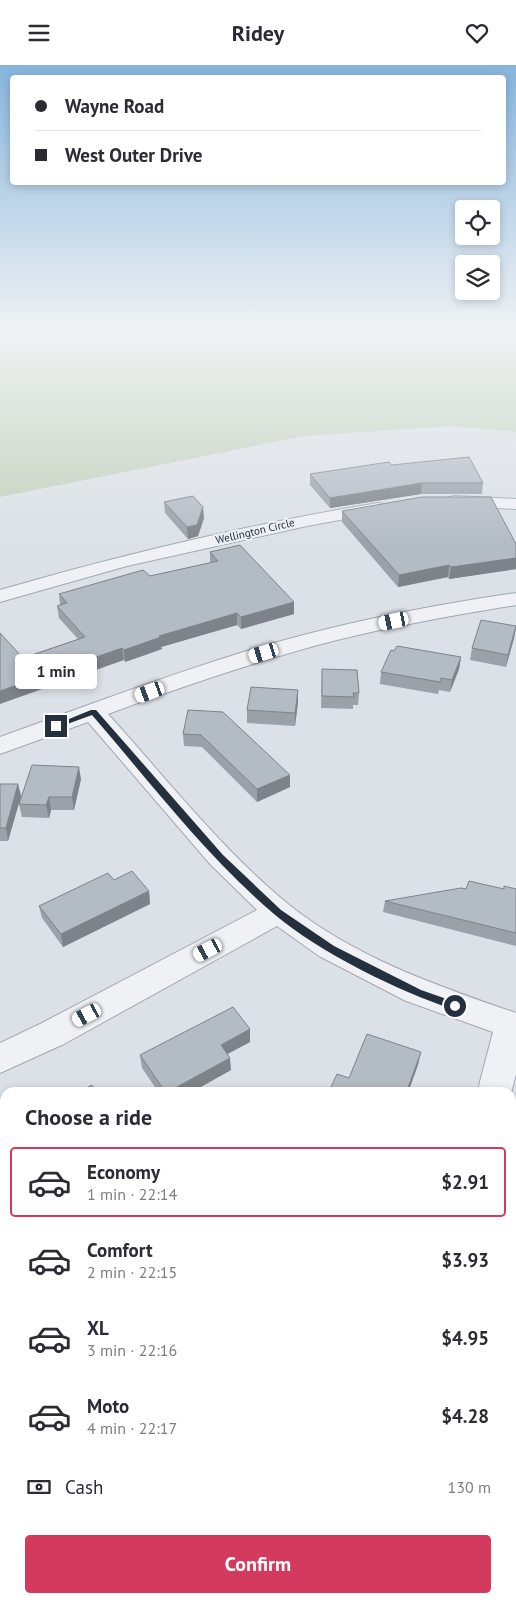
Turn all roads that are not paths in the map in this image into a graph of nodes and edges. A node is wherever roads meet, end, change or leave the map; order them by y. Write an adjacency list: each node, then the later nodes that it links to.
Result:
1 (439, 501): 2 (street)
2 (516, 504)
3 (396, 505): 4 (street, Wellington Circle)
4 (0, 596)
5 (516, 599): 6 (street)
6 (93, 712): 7 (street); 8 (street)
7 (0, 747)
8 (278, 912): 9 (street); 10 (street)
9 (514, 1026): 11 (street)
10 (0, 1059)
11 (496, 1087)

